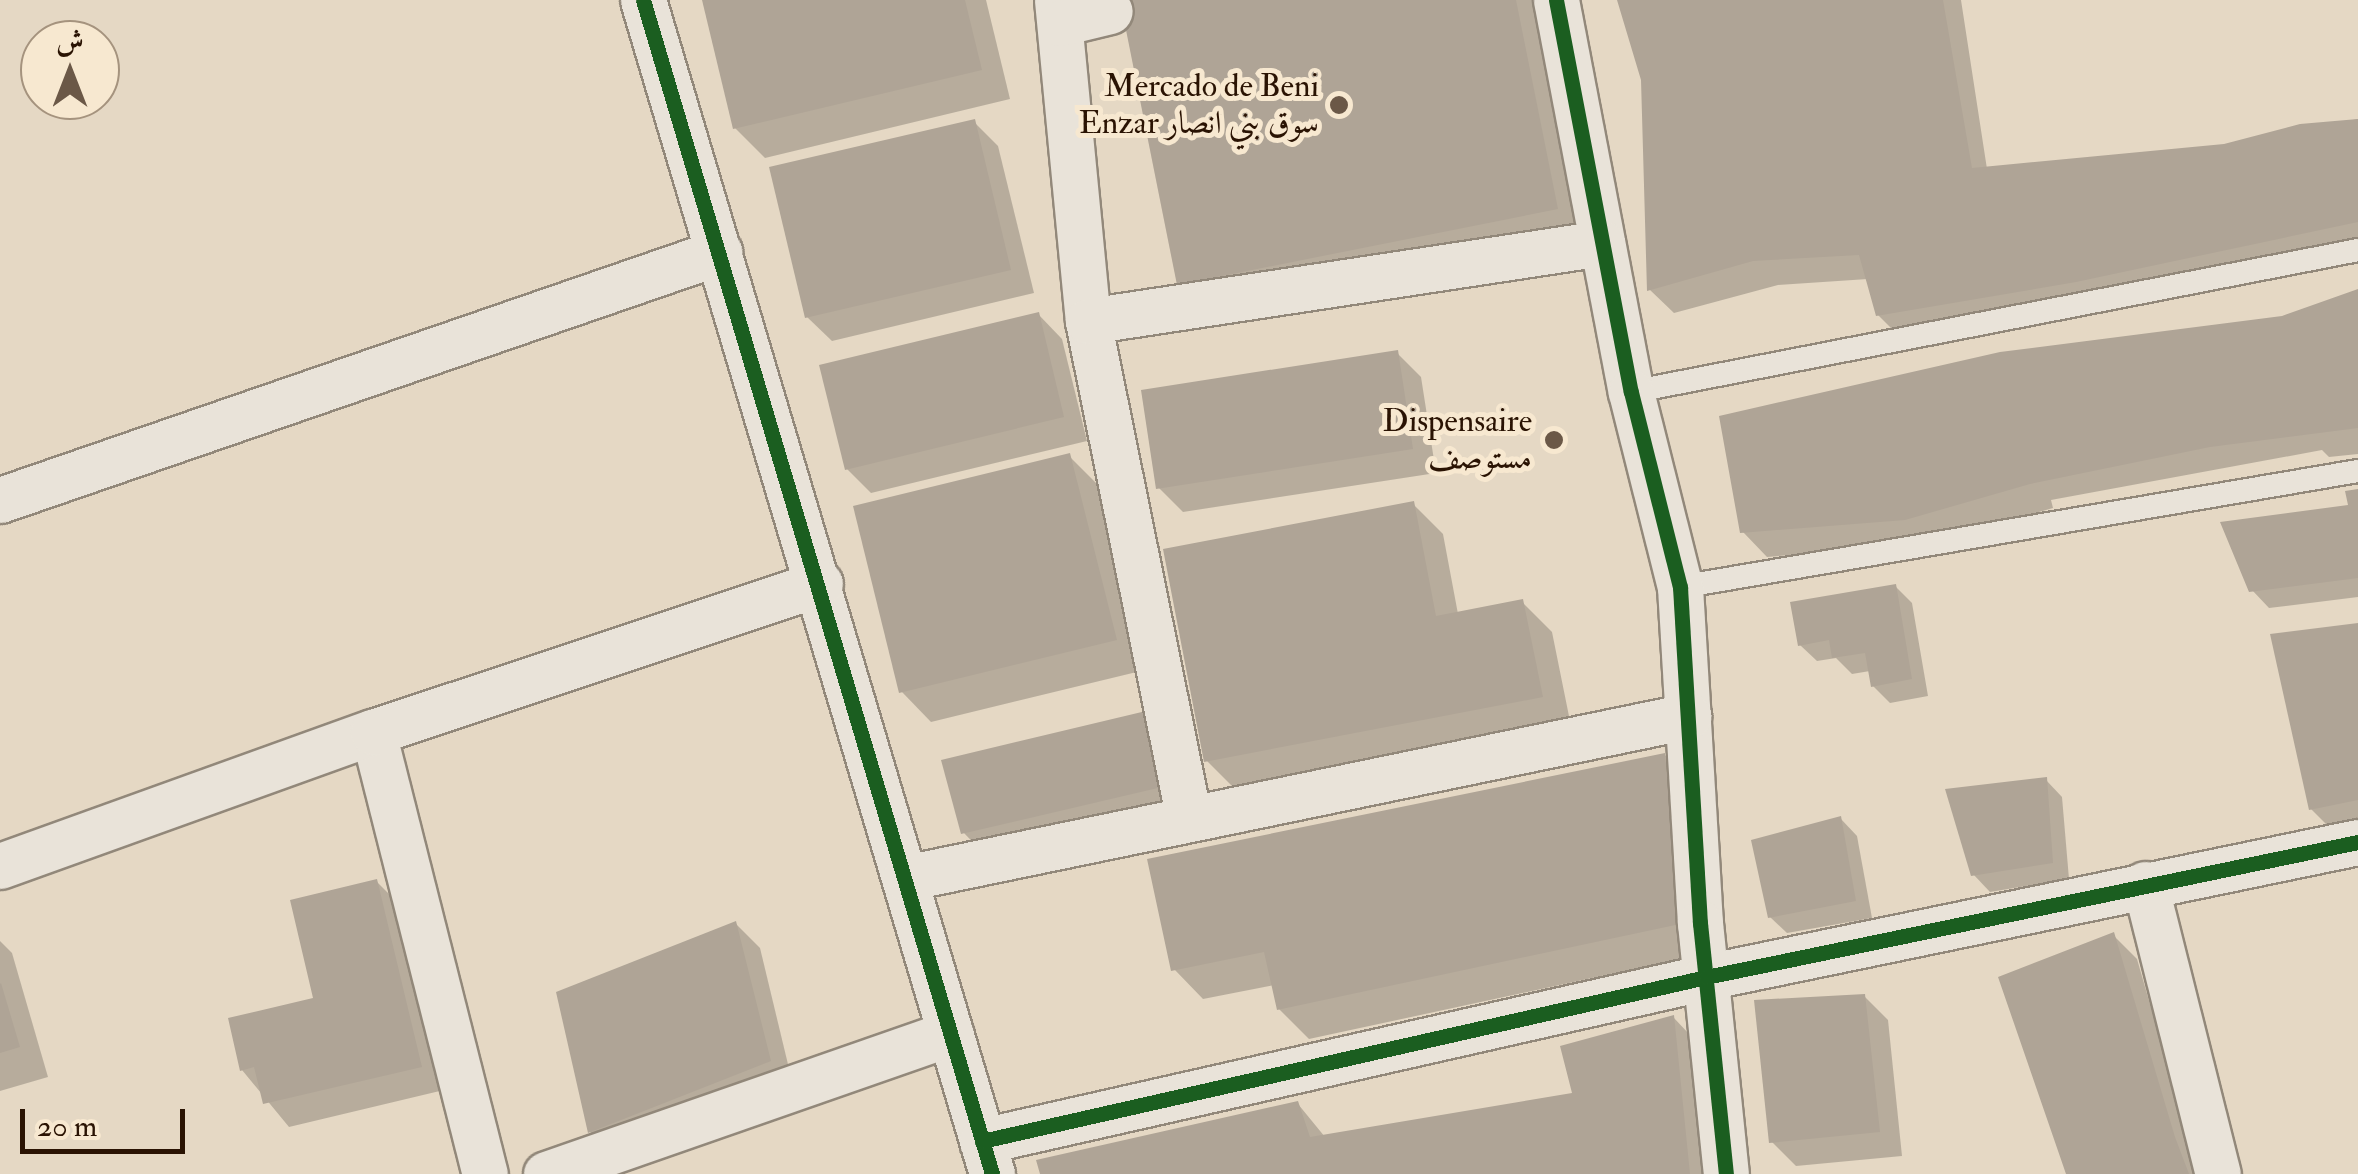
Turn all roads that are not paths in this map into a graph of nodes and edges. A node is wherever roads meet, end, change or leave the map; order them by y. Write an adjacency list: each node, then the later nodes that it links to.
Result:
1 (642, 0): 7 (street)
2 (1556, 0): 5 (street)
3 (1110, 11): 4 (street)
4 (1058, 12): 8 (street)
5 (1602, 243): 8 (street); 9 (street)
6 (2358, 250): 9 (lane)
7 (719, 252): 11 (street); 12 (street)
8 (1088, 321): 16 (street)
9 (1631, 392): 13 (street)
10 (2358, 471): 13 (lane)
11 (0, 500)
12 (820, 583): 15 (street); 19 (street)
13 (1680, 587): 14 (street)
14 (1688, 716): 16 (street); 21 (street)
15 (373, 732): 18 (street); 24 (street)
16 (1189, 819): 19 (street)
17 (2358, 842): 20 (street)
18 (0, 866)
19 (905, 878): 22 (street)
20 (2144, 884): 21 (street); 27 (street)
21 (1706, 977): 23 (street); 26 (street)
22 (950, 1033): 23 (street); 25 (street)
23 (987, 1157)
24 (485, 1174)
25 (546, 1174)
26 (1726, 1174)
27 (2218, 1174)

